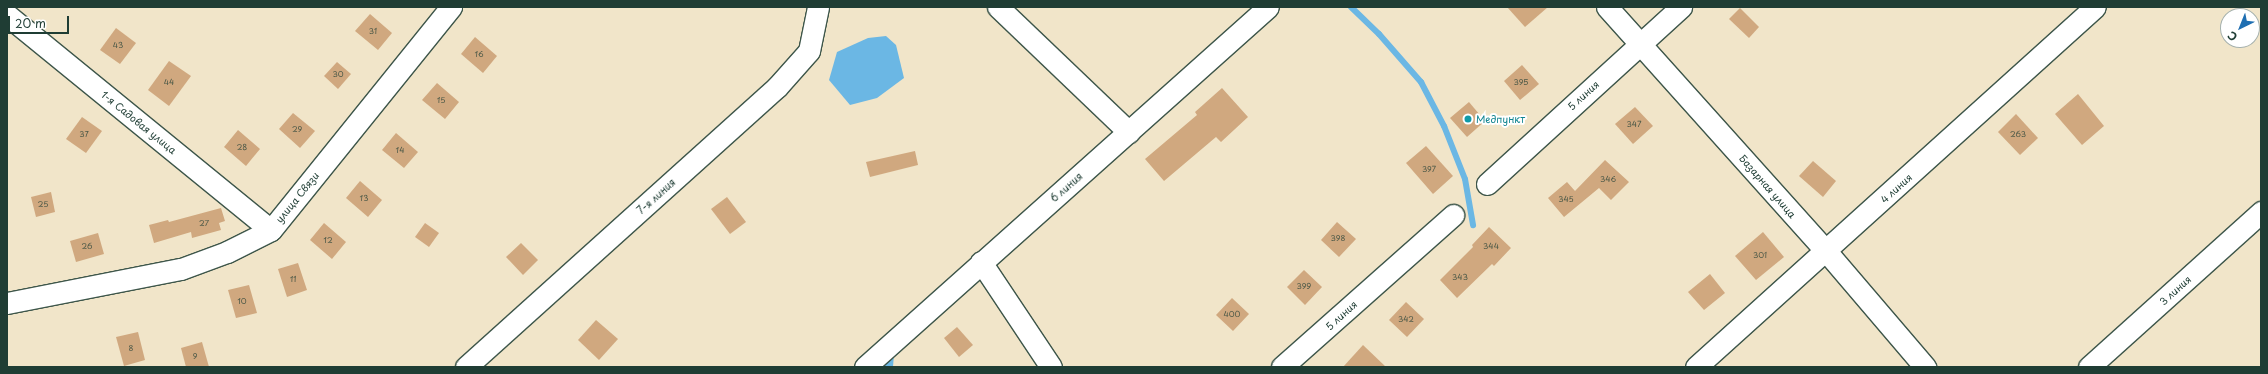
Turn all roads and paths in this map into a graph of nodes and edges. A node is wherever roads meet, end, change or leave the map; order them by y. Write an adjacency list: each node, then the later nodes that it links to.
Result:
1 (818, 7): 18 (street, 7-я линия)
2 (998, 7): 10 (street)
3 (1268, 7): 10 (street, 6 линия)
4 (1607, 7): 9 (street, Базарная улица)
5 (1680, 7): 9 (street, 5 линия)
6 (2095, 7): 15 (street, 4 линия)
7 (441, 10): 14 (street, улица Связи)
8 (7, 15): 14 (street, 1-я Садовая улица)
9 (1641, 42): 11 (street, 5 линия); 15 (street, Базарная улица)
10 (1129, 132): 16 (street, 6 линия)
11 (1486, 184)
12 (2261, 212): 24 (street, 3 линия)
13 (1453, 215): 21 (street, 5 линия)
14 (271, 230): 17 (street, улица Связи)
15 (1826, 251): 22 (street, 4 линия); 23 (street, Базарная улица)
16 (982, 262): 19 (street, 6 линия); 20 (street)
17 (7, 303)
18 (466, 367)
19 (865, 367)
20 (1051, 367)
21 (1282, 367)
22 (1696, 367)
23 (1925, 367)
24 (2089, 367)

